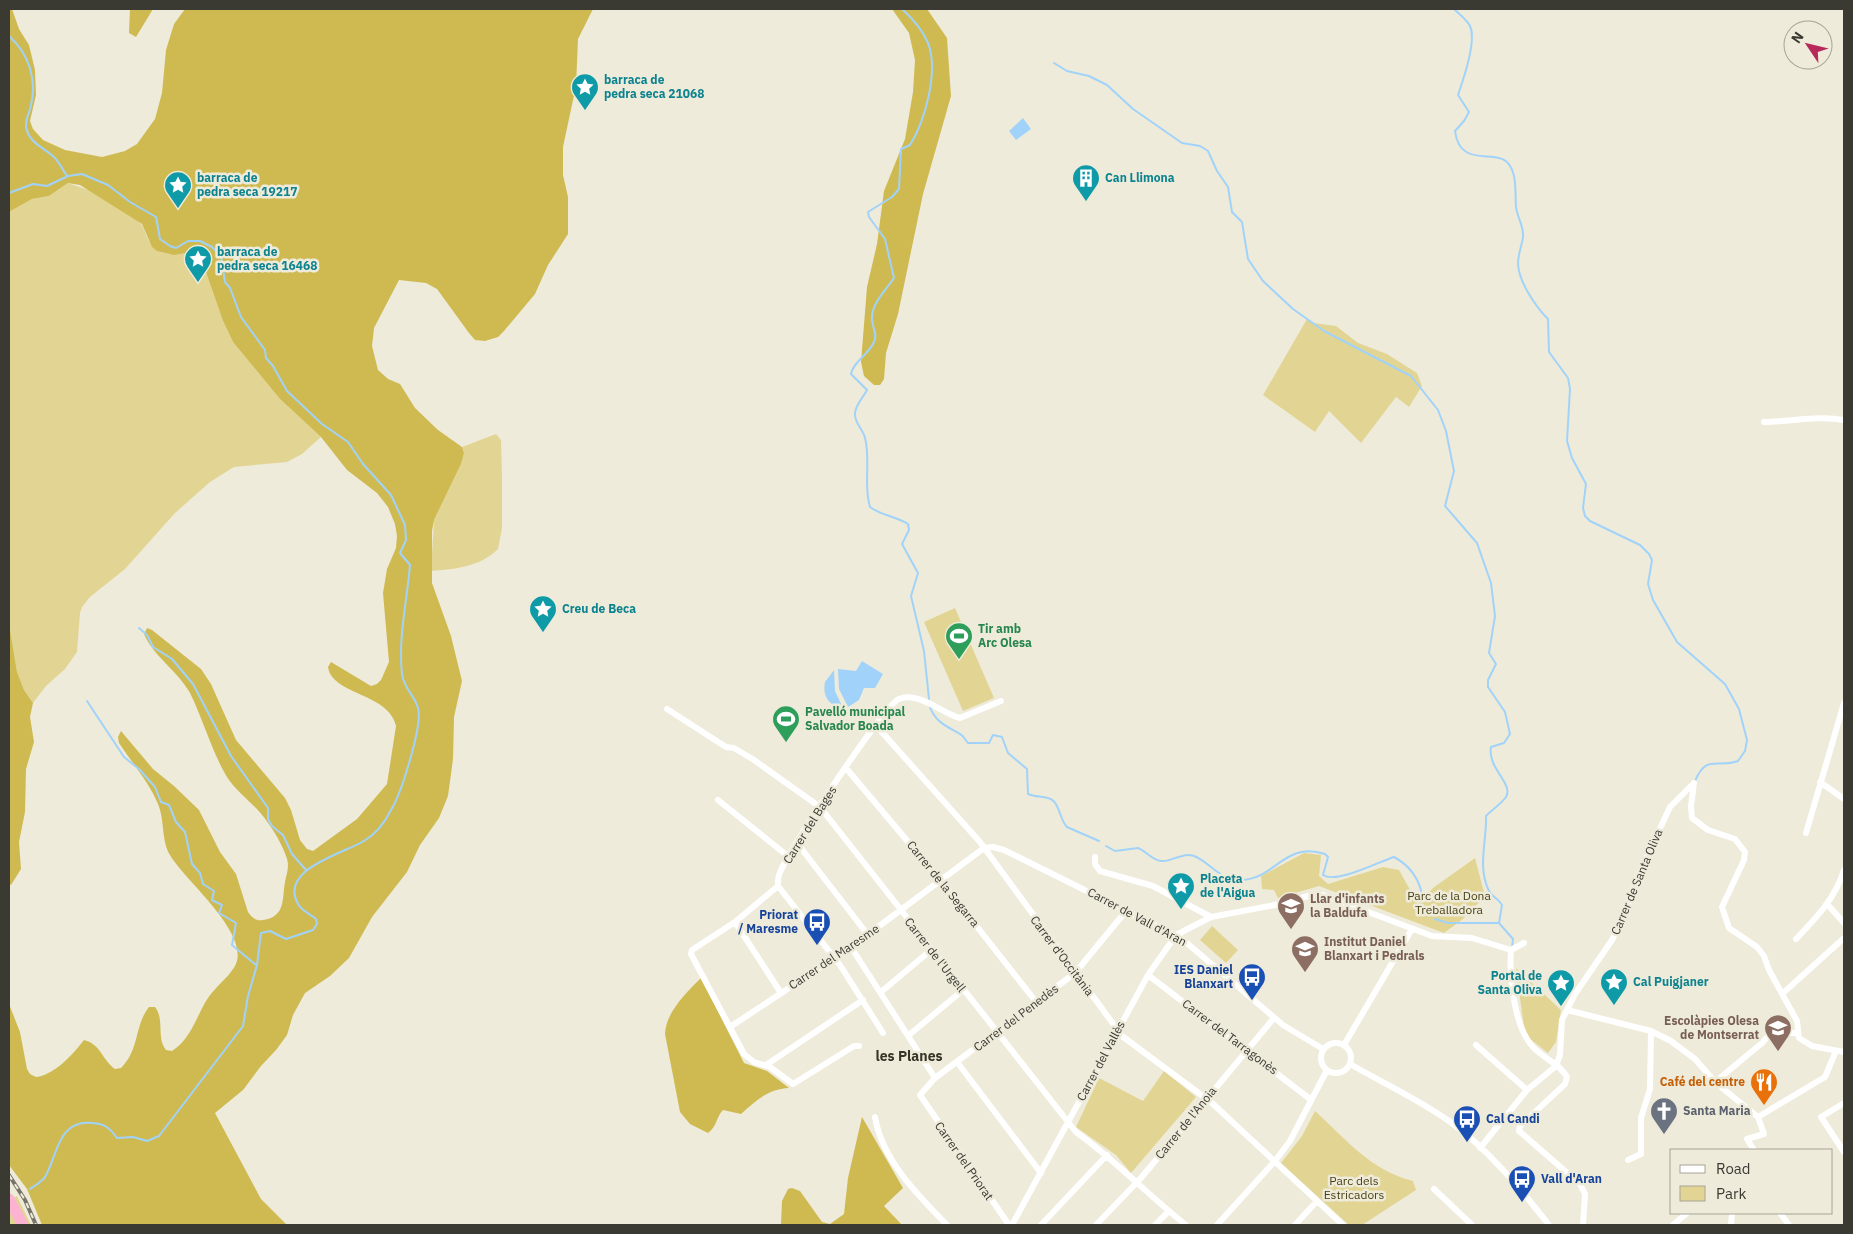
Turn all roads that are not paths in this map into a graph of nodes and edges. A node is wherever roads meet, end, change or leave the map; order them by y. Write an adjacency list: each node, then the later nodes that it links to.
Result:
1 (1844, 420): 2 (street)
2 (1764, 422)
3 (1002, 701): 6 (street, Carrer del Bages)
4 (1844, 703): 8 (street)
5 (667, 709): 11 (street, Carrer de l'Urgell)
6 (873, 726): 7 (street, Carrer del Bages); 14 (street, Carrer d'Occitània)
7 (846, 768): 11 (street, Carrer del Bages); 18 (street, Carrer de la Segarra)
8 (1820, 782): 9 (street); 12 (street)
9 (1844, 799)
10 (718, 800): 15 (street)
11 (820, 807): 13 (street, Carrer del Bages); 21 (street, Carrer de l'Urgell)
12 (1806, 833)
13 (797, 843): 15 (street, Carrer del Bages); 27 (street)
14 (984, 848): 18 (street, Carrer del Maresme); 22 (street, Carrer de Vall d'Aran); 36 (street, Carrer d'Occitània)
15 (789, 857): 19 (street, Carrer del Bages)
16 (1095, 857): 23 (street)
17 (1844, 870): 20 (street)
18 (941, 881): 21 (street, Carrer del Maresme); 43 (street, Carrer de la Segarra)
19 (778, 886): 24 (street); 35 (street)
20 (1828, 905): 25 (street); 30 (street)
21 (901, 911): 27 (street, Carrer del Maresme); 33 (street, Carrer de l'Urgell)
22 (1126, 911): 28 (street, Carrer de Vall d'Aran); 36 (street, Carrer del Penedès)
23 (1212, 917): 26 (street, Carrer del Vallès); 28 (street, Carrer del Vallès)
24 (736, 922): 40 (street); 46 (street)
25 (1844, 923)
26 (1412, 929): 34 (street, Carrer del Vallès); 53 (street)
27 (868, 934): 32 (street, Carrer del Maresme)
28 (1176, 935): 37 (street, Carrer del Vallès); 45 (street, Carrer de Vall d'Aran)
29 (1844, 938): 41 (street)
30 (1796, 939)
31 (1524, 943): 34 (street)
32 (851, 947): 35 (street, Carrer del Maresme); 39 (street)
33 (932, 950): 38 (street, Carrer de l'Urgell); 39 (street)
34 (1511, 950): 63 (street)
35 (834, 958): 40 (street, Carrer del Maresme); 42 (street)
36 (1075, 973): 43 (street, Carrer del Penedès); 47 (street, Carrer d'Occitània)
37 (1148, 974): 47 (street, Carrer del Vallès); 56 (street, Carrer del Tarragonès)
38 (963, 990): 49 (street, Carrer de l'Urgell); 52 (street)
39 (881, 992): 52 (street)
40 (781, 993): 46 (street, Carrer del Maresme)
41 (1782, 994): 44 (street, Carrer de Santa Oliva); 51 (street)
42 (862, 1000): 50 (street); 62 (street)
43 (1037, 1003): 49 (street, Carrer del Penedès)
44 (1567, 1010): 48 (street); 63 (street, Carrer de Santa Oliva)
45 (1274, 1018): 56 (street, Carrer de l'Anoia); 57 (street, Carrer de Vall d'Aran)
46 (730, 1027): 62 (street)
47 (1118, 1031): 69 (street, Carrer d'Occitània); 74 (street, Carrer del Vallès)
48 (1651, 1031): 66 (street); 79 (street)
49 (998, 1032): 60 (street, Carrer del Penedès); 74 (street, Carrer de l'Urgell)
50 (883, 1033)
51 (1797, 1033): 58 (street); 66 (street)
52 (909, 1035): 65 (street)
53 (1344, 1045): 57 (street); 61 (street)
54 (1476, 1045): 67 (street)
55 (859, 1046): 62 (street)
56 (1247, 1049): 69 (street, Carrer de l'Anoia); 70 (street, Carrer del Tarragonès)
57 (1323, 1049): 64 (street)
58 (1836, 1051): 59 (street); 73 (street)
59 (1844, 1052)
60 (957, 1062): 65 (street, Carrer del Penedès); 81 (street)
61 (1350, 1064): 64 (street); 75 (street)
62 (766, 1065)
63 (1556, 1066): 67 (street); 103 (street)
64 (1328, 1070): 70 (street)
65 (936, 1078): 68 (street, Carrer del Penedès)
66 (1715, 1082): 73 (street)
67 (1527, 1090): 75 (street)
68 (920, 1095): 93 (street, Carrer del Priorat)
69 (1207, 1098): 80 (street, Carrer d'Occitània); 82 (street, Carrer de l'Anoia)
70 (1310, 1100): 80 (street)
71 (1844, 1103): 77 (street)
72 (875, 1117): 92 (street)
73 (1758, 1117): 76 (street)
74 (1068, 1123): 78 (street, Carrer de l'Urgell); 81 (street, Carrer del Vallès)
75 (1480, 1148): 102 (street)
76 (1753, 1149)
77 (1844, 1152)
78 (1107, 1155): 82 (street, Carrer de l'Urgell); 94 (street)
79 (1628, 1160)
80 (1275, 1161): 85 (street, Carrer d'Occitània); 98 (street)
81 (1040, 1173): 93 (street, Carrer del Vallès)
82 (1136, 1183): 87 (street, Carrer de l'Urgell); 95 (street, Carrer de l'Anoia)
83 (1434, 1189): 101 (street)
84 (9, 1199): 91 (highway)
85 (1317, 1201): 99 (street); 100 (street, Carrer d'Occitània)
86 (9, 1210): 90 (highway)
87 (1168, 1211): 96 (street); 97 (street, Carrer de l'Urgell)
88 (1686, 1214): 104 (street)
89 (1781, 1214): 105 (street)
90 (16, 1225)
91 (23, 1225)
92 (946, 1225)
93 (1011, 1225)
94 (1040, 1225)
95 (1096, 1225)
96 (1155, 1225)
97 (1186, 1225)
98 (1217, 1225)
99 (1295, 1225)
100 (1343, 1225)
101 (1472, 1225)
102 (1549, 1225)
103 (1583, 1225)
104 (1673, 1225)
105 (1789, 1225)

